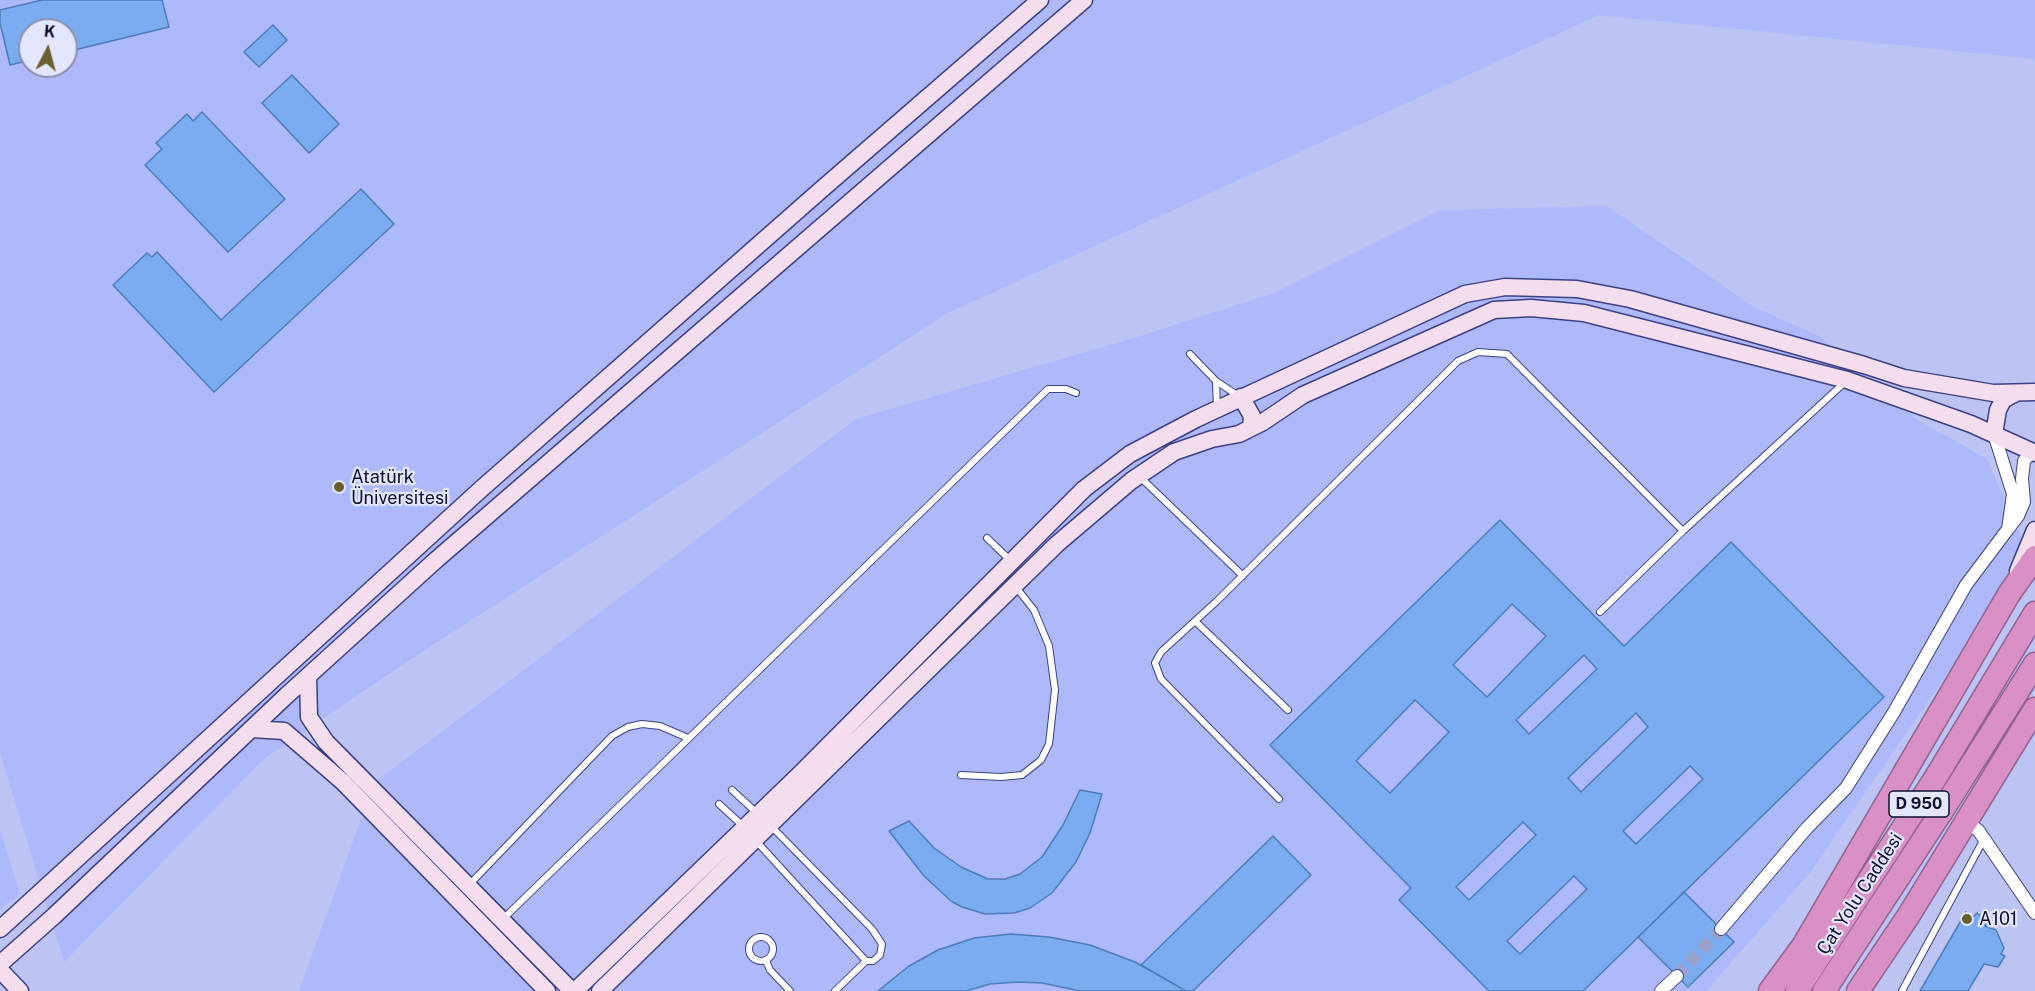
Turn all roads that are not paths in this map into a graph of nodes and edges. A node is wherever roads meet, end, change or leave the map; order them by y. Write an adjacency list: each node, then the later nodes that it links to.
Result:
1 (1040, 0): 47 (street)
2 (1084, 0): 29 (street)
3 (1190, 354): 5 (lane)
4 (1847, 380): 11 (street); 12 (street); 18 (lane)
5 (1216, 381): 9 (lane); 10 (lane)
6 (1076, 393): 33 (lane)
7 (2016, 393): 8 (street); 9 (street); 12 (street)
8 (2035, 393)
9 (1241, 398): 10 (street); 11 (street)
10 (1217, 409): 13 (street); 21 (street)
11 (1251, 428): 13 (street)
12 (1994, 434): 14 (street); 16 (street)
13 (1227, 436): 15 (street)
14 (2034, 450): 16 (street)
15 (1138, 476): 22 (lane); 23 (street)
16 (2007, 529): 46 (street)
17 (2035, 530): 24 (street)
18 (1683, 531): 22 (lane); 25 (lane)
19 (987, 538): 21 (lane)
20 (2035, 557): 24 (highway)
21 (1011, 561): 38 (street)
22 (1243, 576): 27 (lane)
23 (1015, 585): 34 (lane); 38 (street)
24 (2009, 594): 60 (highway)
25 (1600, 612)
26 (2035, 613): 61 (highway, Çat Yolu Caddesi / D 950)
27 (1195, 621): 31 (lane); 36 (lane)
28 (2035, 664): 62 (highway, Çat Yolu Caddesi / D 950)
29 (308, 676): 32 (street); 42 (street)
30 (2035, 709): 39 (highway)
31 (1288, 710)
32 (252, 729): 43 (street); 50 (street)
33 (688, 738): 42 (lane); 45 (lane)
34 (961, 775)
35 (732, 790): 38 (lane)
36 (1279, 799)
37 (718, 804): 40 (lane)
38 (764, 820): 40 (street); 49 (lane)
39 (1966, 822): 41 (street); 63 (highway)
40 (750, 834): 49 (lane); 55 (street); 56 (street)
41 (1984, 839): 44 (street); 64 (lane)
42 (468, 886): 43 (lane); 45 (street)
43 (457, 899): 54 (street)
44 (2035, 913)
45 (502, 920): 55 (street)
46 (1721, 928)
47 (0, 929)
48 (766, 961): 48 (lane); 57 (lane)
49 (866, 961): 58 (lane)
50 (0, 964)
51 (0, 970): 53 (street)
52 (1677, 976): 59 (street)
53 (20, 991)
54 (547, 991)
55 (573, 991)
56 (600, 991)
57 (790, 991)
58 (835, 991)
59 (1661, 991)
60 (1770, 991)
61 (1797, 991)
62 (1824, 991)
63 (1858, 991)
64 (1902, 991)

